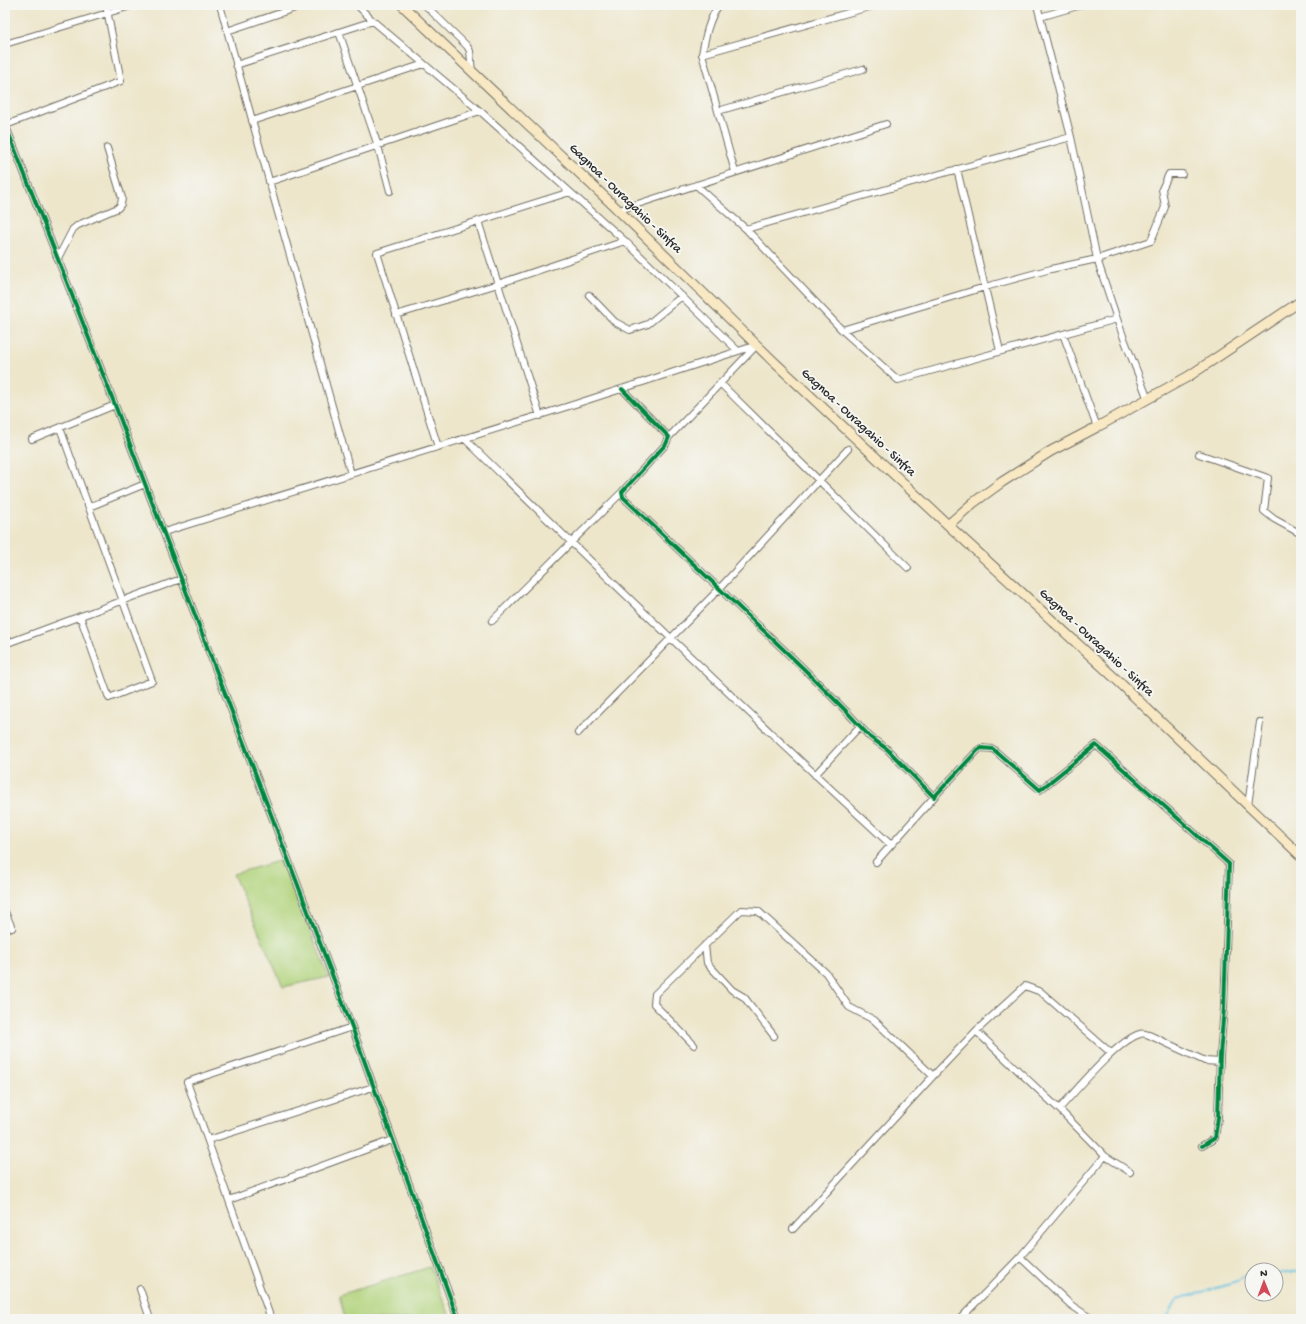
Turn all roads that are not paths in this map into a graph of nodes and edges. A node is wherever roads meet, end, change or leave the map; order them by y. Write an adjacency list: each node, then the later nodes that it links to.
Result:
1 (106, 5): 12 (street)
2 (134, 5): 12 (street)
3 (220, 5): 15 (street)
4 (304, 5): 15 (street)
5 (357, 5): 14 (street)
6 (402, 5): 22 (main road, Gagnoa - Ouragahio - Sinfra)
7 (425, 5): 22 (street)
8 (719, 5): 18 (street)
9 (876, 5): 18 (street)
10 (1037, 5): 13 (street)
11 (1081, 5): 13 (street)
12 (107, 12): 17 (street); 27 (street)
13 (1040, 17): 29 (street)
14 (373, 21): 16 (street); 19 (street)
15 (227, 31): 20 (street)
16 (339, 32): 20 (street); 23 (street)
17 (5, 44)
18 (702, 54): 25 (street)
19 (424, 64): 23 (street); 24 (street)
20 (236, 65): 26 (street)
21 (863, 69): 25 (street)
22 (472, 72): 40 (main road, Gagnoa - Ouragahio - Sinfra)
23 (357, 86): 26 (street); 31 (street)
24 (480, 111): 31 (street); 39 (street)
25 (718, 111): 34 (street)
26 (252, 121): 36 (street)
27 (5, 124): 30 (street)
28 (886, 124): 34 (street)
29 (1071, 137): 33 (street); 45 (street)
30 (8, 140): 44 (street)
31 (378, 146): 36 (street); 38 (street)
32 (107, 148): 44 (street)
33 (957, 169): 42 (street); 47 (street)
34 (735, 172): 37 (street)
35 (1182, 174): 45 (street)
36 (269, 182): 71 (street)
37 (696, 185): 40 (street); 42 (street)
38 (390, 191)
39 (570, 192): 41 (street); 43 (street)
40 (619, 210): 55 (main road, Gagnoa - Ouragahio - Sinfra)
41 (478, 221): 46 (street); 51 (street)
42 (746, 229): 53 (street)
43 (625, 241): 46 (street); 49 (street)
44 (58, 258): 61 (street)
45 (1097, 259): 47 (street); 52 (street)
46 (498, 284): 51 (street); 62 (street)
47 (985, 287): 53 (street); 57 (street)
48 (588, 295): 49 (street)
49 (682, 296): 56 (street)
50 (1301, 301): 60 (main road)
51 (396, 315): 68 (street)
52 (1117, 319): 54 (street); 60 (street)
53 (842, 330): 57 (street)
54 (1063, 334): 57 (street); 63 (street)
55 (757, 345): 56 (street); 58 (street); 76 (main road, Gagnoa - Ouragahio - Sinfra)
56 (738, 351): 59 (street)
57 (1000, 351)
58 (720, 383): 65 (street); 72 (street)
59 (622, 389): 62 (street); 65 (street)
60 (1148, 400): 63 (main road)
61 (115, 405): 64 (street); 73 (street)
62 (540, 416): 67 (street)
63 (1097, 427): 76 (main road)
64 (60, 428): 66 (street); 75 (street)
65 (669, 437): 74 (street)
66 (32, 439)
67 (465, 439): 68 (street); 79 (street)
68 (438, 447): 71 (street)
69 (848, 449): 72 (street)
70 (1199, 454): 78 (street)
71 (351, 474): 77 (street)
72 (819, 480): 80 (street); 82 (street)
73 (145, 484): 75 (street); 77 (street)
74 (622, 492): 79 (street); 82 (street)
75 (89, 507): 83 (street)
76 (948, 525): 93 (main road, Gagnoa - Ouragahio - Sinfra)
77 (164, 532): 81 (street)
78 (1301, 534)
79 (571, 542): 85 (street); 86 (street)
80 (908, 568)
81 (181, 579): 83 (street); 100 (street)
82 (720, 589): 86 (street); 89 (street)
83 (123, 600): 84 (street); 84 (street)
84 (80, 616): 87 (street)
85 (492, 621)
86 (671, 638): 90 (street); 91 (street)
87 (5, 644)
88 (1260, 722): 93 (street)
89 (860, 726): 91 (street); 92 (street)
90 (578, 733)
91 (815, 775): 94 (street)
92 (934, 797): 94 (street); 105 (street)
93 (1248, 805): 95 (main road, Gagnoa - Ouragahio - Sinfra)
94 (891, 845): 96 (street)
95 (1301, 856)
96 (876, 862)
97 (5, 912): 98 (street)
98 (12, 928)
99 (705, 945): 102 (street); 103 (street); 106 (street)
100 (352, 1027): 107 (street); 109 (street)
101 (976, 1031): 104 (street); 106 (street); 108 (street)
102 (774, 1036)
103 (694, 1045)
104 (1111, 1054): 105 (street); 108 (street)
105 (1220, 1062): 111 (street)
106 (933, 1076): 115 (street)
107 (373, 1087): 109 (street); 110 (street)
108 (1059, 1109): 112 (street)
109 (208, 1140): 114 (street)
110 (392, 1140): 114 (street); 120 (street)
111 (1202, 1146)
112 (1105, 1156): 113 (street); 116 (street)
113 (1130, 1172)
114 (229, 1200): 119 (street)
115 (793, 1229)
116 (1020, 1257): 121 (street); 122 (street)
117 (140, 1289): 118 (street)
118 (150, 1319)
119 (271, 1319)
120 (458, 1319)
121 (960, 1319)
122 (1092, 1319)

